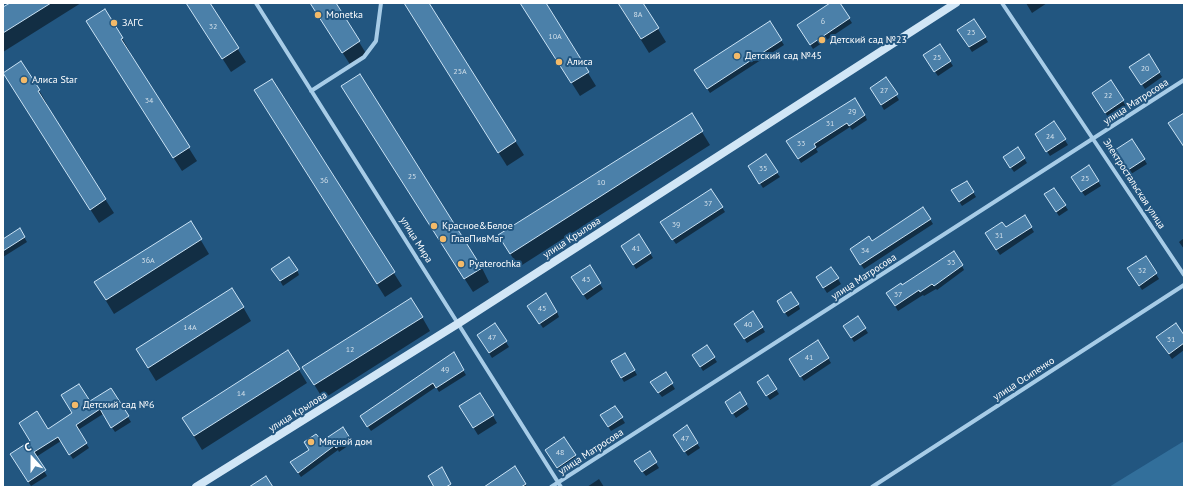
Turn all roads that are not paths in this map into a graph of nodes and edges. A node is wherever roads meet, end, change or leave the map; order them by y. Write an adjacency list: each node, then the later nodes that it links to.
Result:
1 (256, 3): 6 (street, улица Мира)
2 (382, 3): 6 (street)
3 (956, 3): 10 (main road, улица Крылова)
4 (1002, 3): 7 (street, Электростальская улица)
5 (1184, 80): 7 (street, улица Матросова)
6 (312, 91): 10 (street, улица Мира)
7 (1094, 139): 8 (street, Электростальская улица); 11 (street, улица Матросова)
8 (1184, 275)
9 (1184, 285): 15 (street, улица Осипенко)
10 (459, 323): 11 (street, улица Мира); 12 (main road, улица Крылова)
11 (558, 483): 13 (street, улица Матросова); 14 (street, улица Мира)
12 (196, 487)
13 (551, 487)
14 (561, 487)
15 (872, 487)

